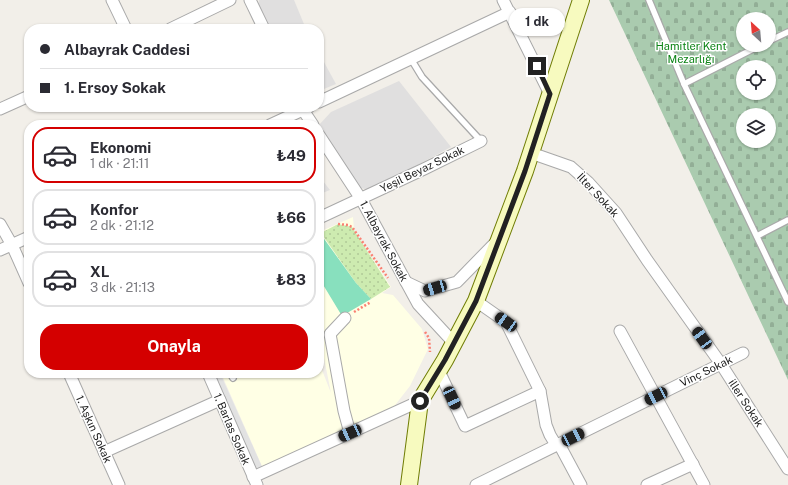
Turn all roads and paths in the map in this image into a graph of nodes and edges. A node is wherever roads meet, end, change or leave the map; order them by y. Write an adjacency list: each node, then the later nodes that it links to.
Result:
1 (112, 0): 8 (street)
2 (230, 0): 9 (street)
3 (250, 0): 10 (street)
4 (503, 0): 7 (street)
5 (581, 0): 16 (street)
6 (648, 0): 15 (lane)
7 (510, 12): 14 (street); 16 (street)
8 (124, 24)
9 (180, 24)
10 (262, 24)
11 (788, 32): 12 (lane)
12 (776, 38)
13 (747, 52): 15 (lane)
14 (411, 59): 18 (street); 22 (lane)
15 (684, 84): 30 (lane)
16 (550, 94): 24 (street)
17 (24, 98): 19 (street)
18 (324, 100)
19 (0, 109)
20 (296, 112): 21 (street)
21 (280, 120)
22 (482, 141): 25 (street, Yeşil Beyaz Sokak)
23 (324, 143): 25 (street, 1. Albayrak Sokak)
24 (531, 153): 31 (street); 35 (street, İlter Sokak)
25 (361, 199): 26 (street, Yeşil Beyaz Sokak); 38 (street, 1. Albayrak Sokak)
26 (324, 216)
27 (788, 220): 30 (lane)
28 (0, 224): 33 (street)
29 (338, 224): 37 (path)
30 (757, 236): 41 (lane)
31 (500, 237): 38 (street); 39 (street)
32 (24, 239): 33 (street)
33 (12, 245): 34 (street); 36 (street)
34 (0, 250)
35 (647, 260): 48 (street, iller Sokak)
36 (24, 272)
37 (391, 281)
38 (406, 282): 45 (street, 1. Albayrak Sokak)
39 (476, 301): 45 (street); 52 (street)
40 (371, 302): 42 (path)
41 (788, 302)
42 (345, 318): 56 (street)
43 (423, 329): 46 (path)
44 (620, 331): 53 (street)
45 (454, 342): 49 (street)
46 (430, 352)
47 (743, 353): 48 (street, Vinç Sokak)
48 (721, 364): 53 (street, Vinç Sokak); 60 (street, iller Sokak)
49 (439, 371): 52 (street); 55 (street)
50 (71, 378): 58 (street, 1. Aşkın Sokak)
51 (210, 378): 54 (street, 1. Barlas Sokak)
52 (540, 391): 57 (street)
53 (656, 396): 57 (street, Vinç Sokak); 59 (street)
54 (220, 400): 58 (street); 61 (street, 1. Barlas Sokak)
55 (420, 401): 56 (street); 63 (street)
56 (350, 433): 61 (street)
57 (558, 445): 64 (street, Vinç Sokak); 65 (street)
58 (104, 452): 62 (street, 1. Aşkın Sokak)
59 (693, 464): 66 (street); 67 (street)
60 (788, 469)
61 (255, 481)
62 (119, 485)
63 (409, 485)
64 (476, 485)
65 (581, 485)
66 (647, 485)
67 (704, 485)

